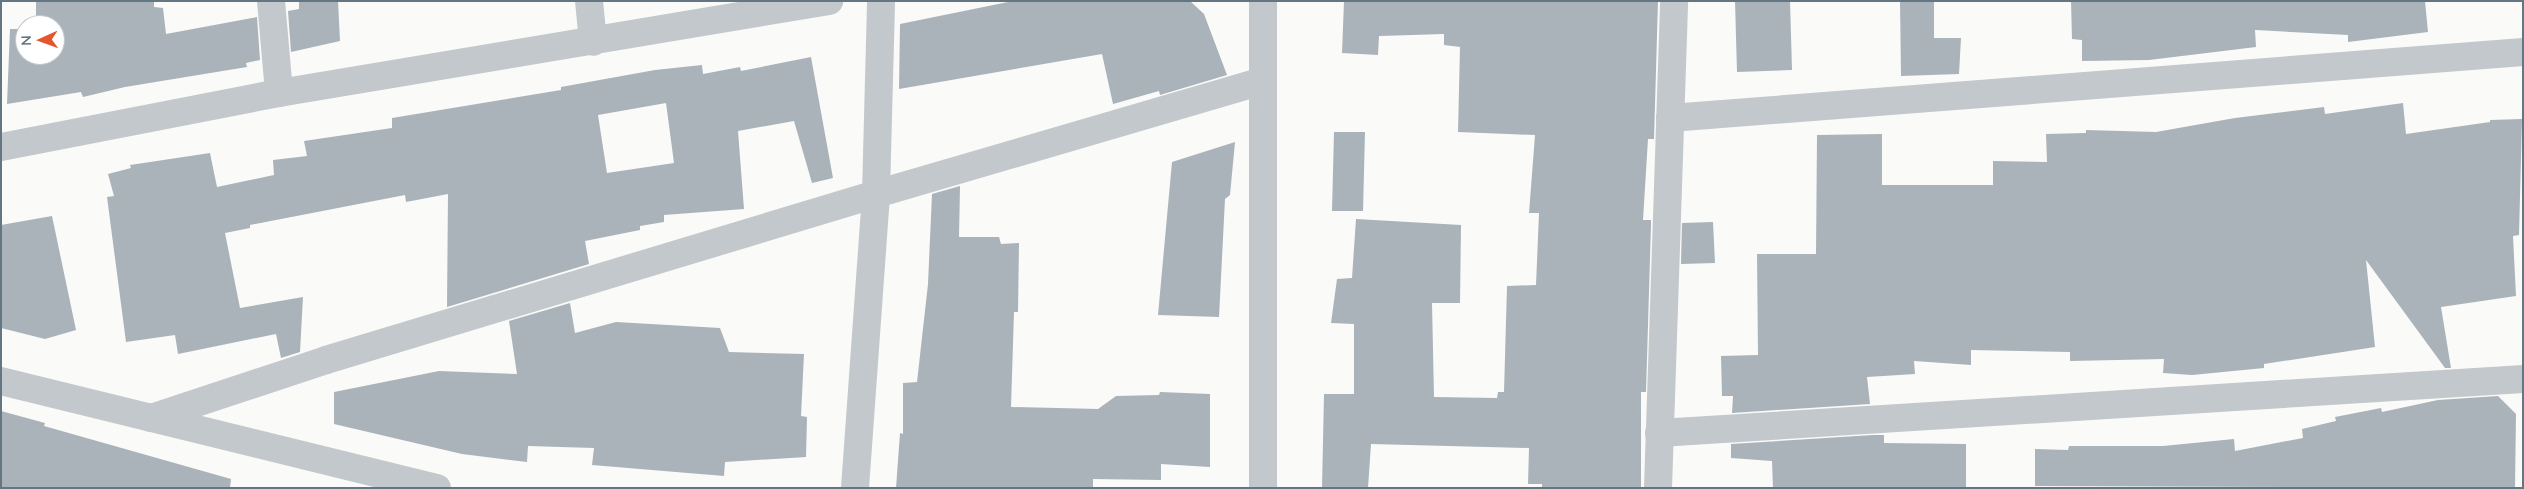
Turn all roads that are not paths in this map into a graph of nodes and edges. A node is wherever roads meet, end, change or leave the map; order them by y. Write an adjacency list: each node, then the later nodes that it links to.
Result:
1 (271, 1): 10 (street)
2 (589, 1): 7 (street)
3 (829, 1): 7 (street)
4 (881, 1): 13 (street)
5 (1263, 1): 9 (street)
6 (1674, 1): 11 (street)
7 (593, 42): 10 (street)
8 (2523, 52): 11 (street)
9 (1263, 81): 13 (street); 20 (street)
10 (279, 93): 12 (street)
11 (1670, 118): 17 (street)
12 (1, 148)
13 (876, 194): 16 (street); 19 (street)
14 (2523, 379): 17 (street)
15 (1, 382): 16 (street)
16 (151, 418): 18 (street)
17 (1659, 433): 21 (street)
18 (437, 488)
19 (855, 488)
20 (1262, 488)
21 (1658, 488)

